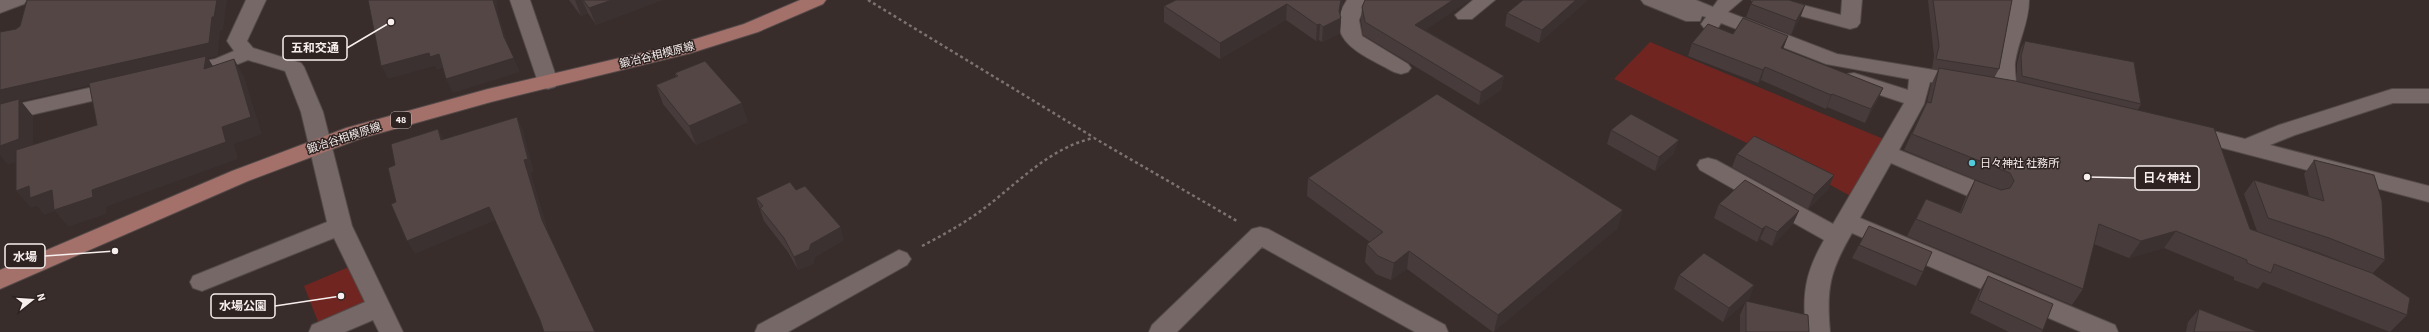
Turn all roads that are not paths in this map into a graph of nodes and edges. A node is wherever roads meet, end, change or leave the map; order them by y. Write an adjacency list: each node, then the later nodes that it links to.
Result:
1 (17, 0): 13 (street)
2 (256, 0): 16 (street)
3 (520, 0): 21 (street)
4 (816, 0): 21 (main road, 鍛冶谷相模原線 / 48)
5 (1357, 0): 17 (street)
6 (1486, 0): 14 (street)
7 (1651, 0): 15 (street)
8 (1679, 0): 15 (street)
9 (1732, 0): 15 (street)
10 (1762, 0): 11 (street)
11 (1852, 0)
12 (2019, 0): 23 (street)
13 (0, 7)
14 (1465, 15)
15 (1714, 20): 18 (street)
16 (246, 53): 20 (street); 30 (street)
17 (1401, 68)
18 (1853, 71): 19 (street); 26 (street)
19 (1920, 73): 23 (street); 26 (street)
20 (166, 77)
21 (548, 82): 30 (main road, 鍛冶谷相模原線 / 48)
22 (135, 84): 27 (street)
23 (1992, 86): 24 (street)
24 (2029, 94)
25 (2429, 96): 31 (street)
26 (1915, 100): 32 (street)
27 (0, 115)
28 (2167, 127): 29 (street)
29 (2213, 138): 31 (street); 33 (street)
30 (319, 145): 37 (street); 40 (main road, 鍛冶谷相模原線 / 48)
31 (2246, 147): 35 (street)
32 (1886, 153): 36 (street); 38 (street)
33 (2220, 159)
34 (1708, 165): 38 (street)
35 (2429, 194)
36 (1992, 197)
37 (340, 226): 41 (street); 42 (street)
38 (1841, 228): 48 (street); 49 (street)
39 (899, 259): 45 (street)
40 (0, 280)
41 (202, 282)
42 (378, 307): 43 (street); 44 (street)
43 (321, 332)
44 (391, 332)
45 (767, 332)
46 (1161, 332): 47 (street)
47 (1436, 332)
48 (1818, 332)
49 (2106, 332)

